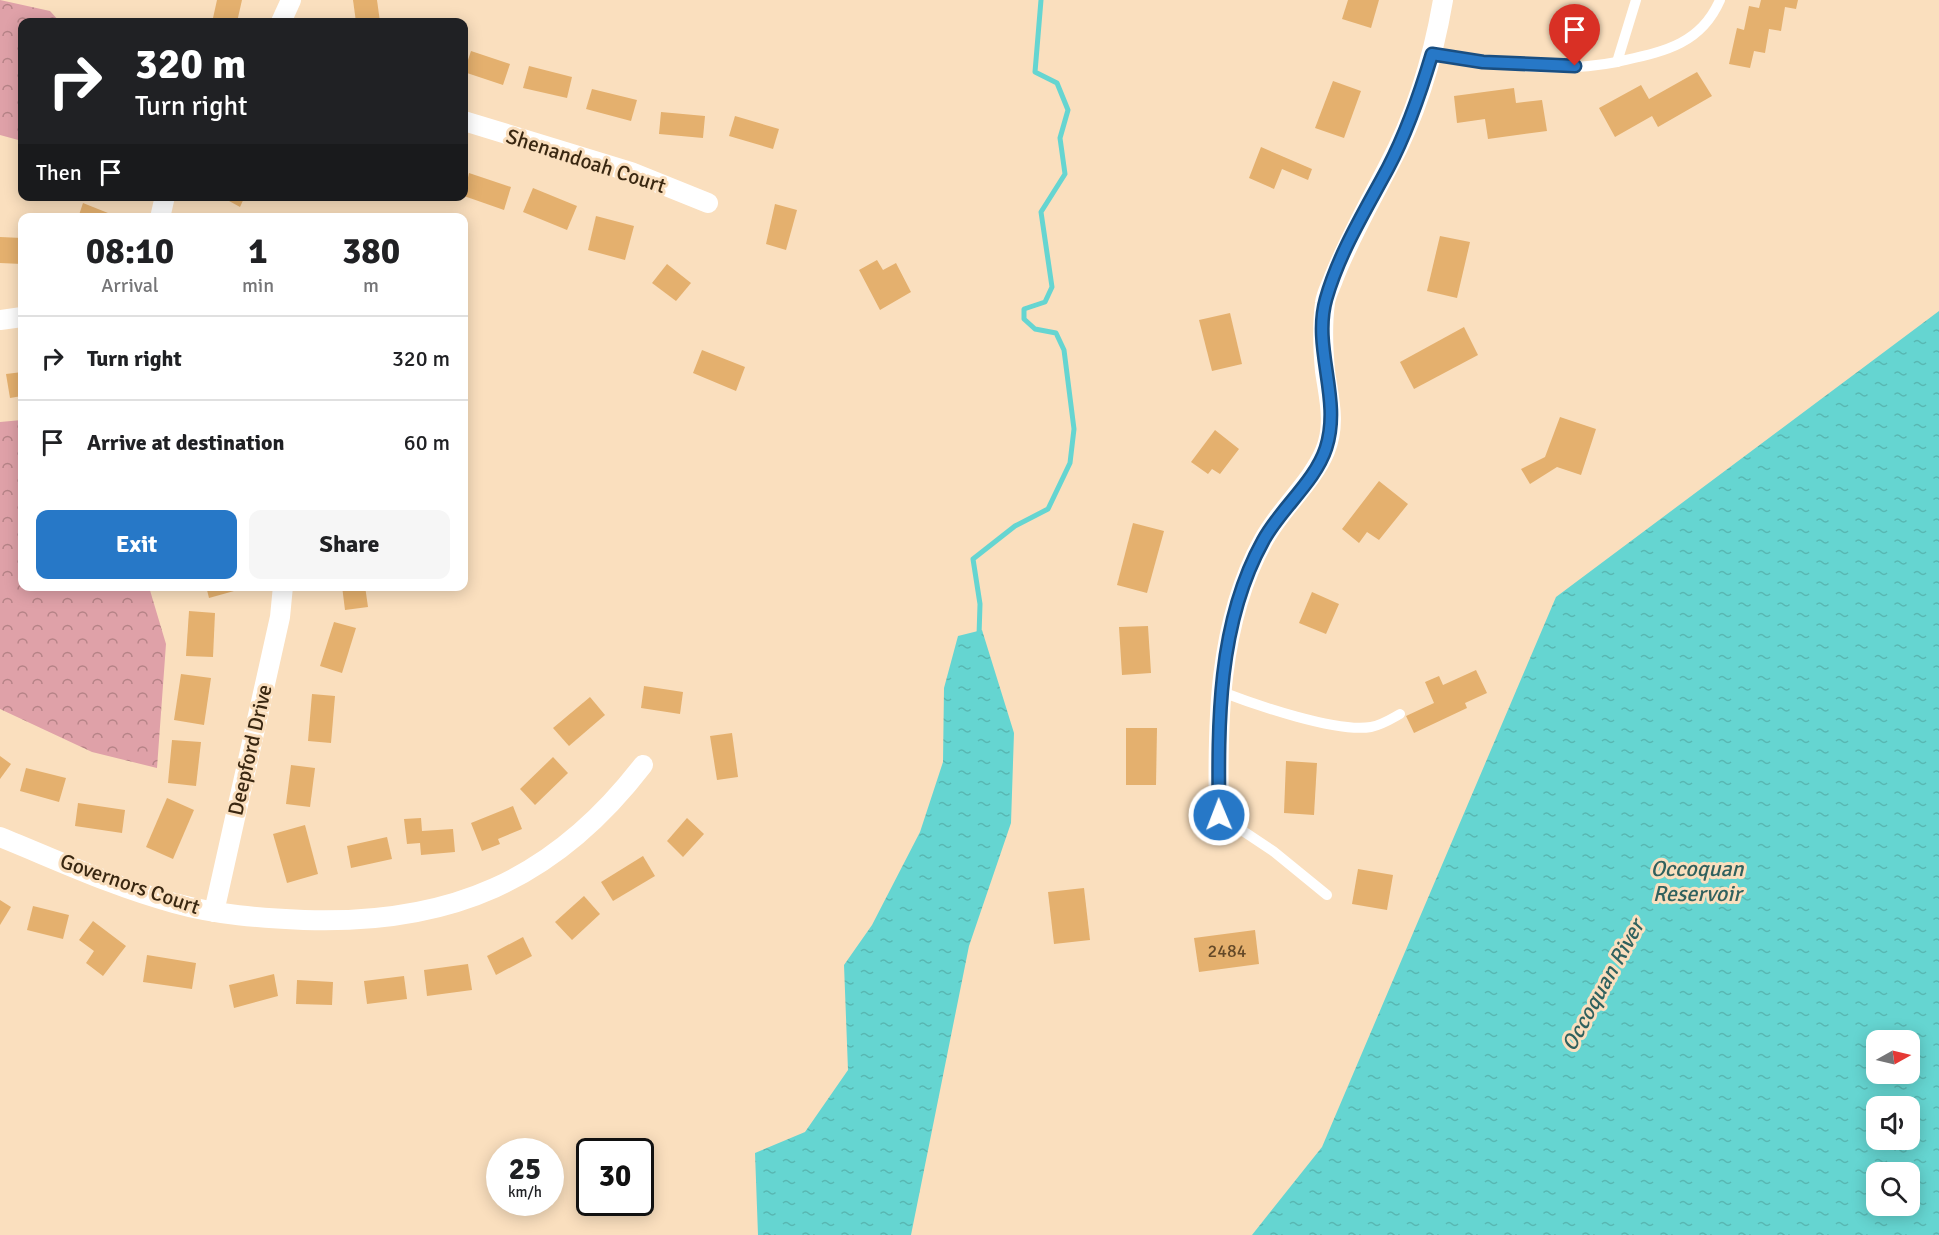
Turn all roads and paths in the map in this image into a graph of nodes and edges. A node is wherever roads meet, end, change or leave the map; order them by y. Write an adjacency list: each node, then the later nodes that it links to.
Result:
1 (291, 0): 5 (street)
2 (1443, 0): 6 (street)
3 (1636, 0): 7 (lane)
4 (1719, 0): 7 (lane)
5 (283, 18)
6 (1432, 54): 7 (lane); 13 (street)
7 (1617, 62)
8 (468, 122): 9 (street, Shenandoah Court)
9 (708, 203)
10 (18, 318): 11 (street)
11 (0, 320)
12 (283, 591): 19 (street, Deepford Drive)
13 (1222, 692): 14 (lane); 16 (street)
14 (1400, 714)
15 (643, 765): 19 (street, Governors Court)
16 (1219, 815): 18 (lane)
17 (0, 837): 19 (street, Governors Court)
18 (1327, 895)
19 (214, 912)

